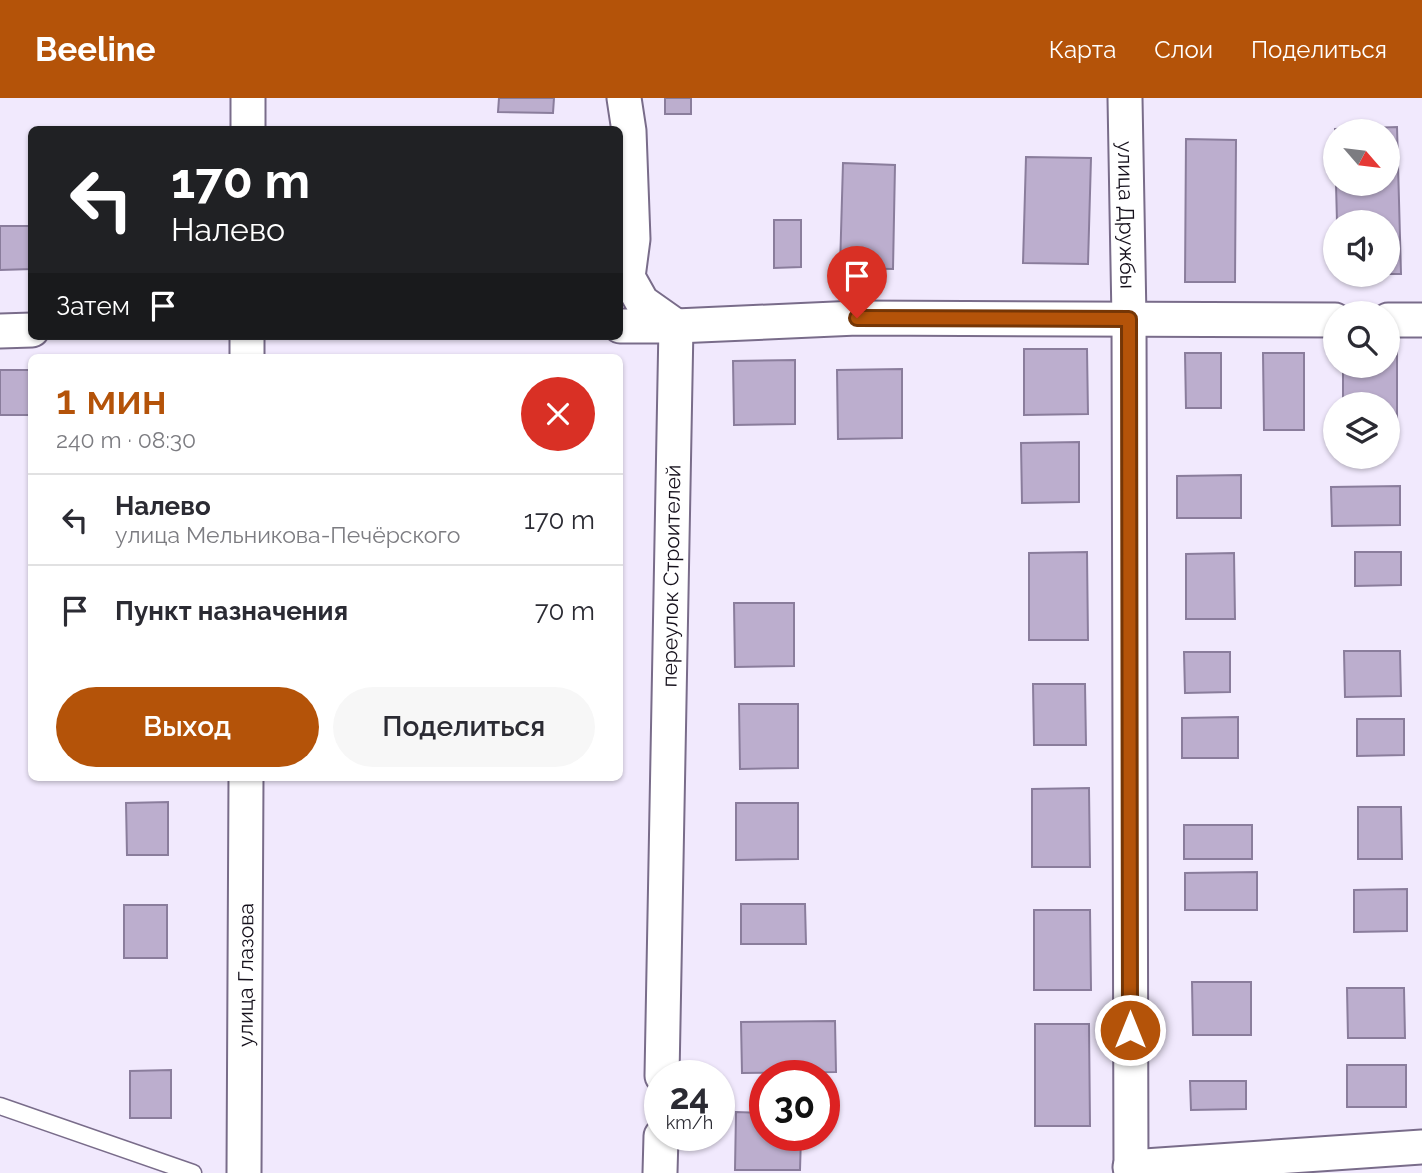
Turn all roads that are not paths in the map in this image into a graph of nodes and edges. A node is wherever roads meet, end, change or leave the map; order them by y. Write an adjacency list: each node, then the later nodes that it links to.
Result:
1 (248, 98): 4 (street)
2 (624, 98): 10 (street)
3 (1125, 98): 5 (street, улица Дружбы)
4 (248, 126)
5 (1129, 319): 6 (street); 10 (street); 18 (street, улица Дружбы)
6 (1323, 320)
7 (1400, 320): 8 (street)
8 (1422, 320)
9 (623, 326): 10 (street)
10 (676, 326): 14 (street, переулок Строителей)
11 (28, 330): 12 (street)
12 (0, 331)
13 (246, 781): 20 (street, улица Глазова)
14 (662, 1060)
15 (0, 1106): 19 (lane)
16 (1422, 1147): 18 (street)
17 (661, 1151): 21 (street)
18 (1130, 1170)
19 (193, 1173)
20 (244, 1173)
21 (660, 1173)

